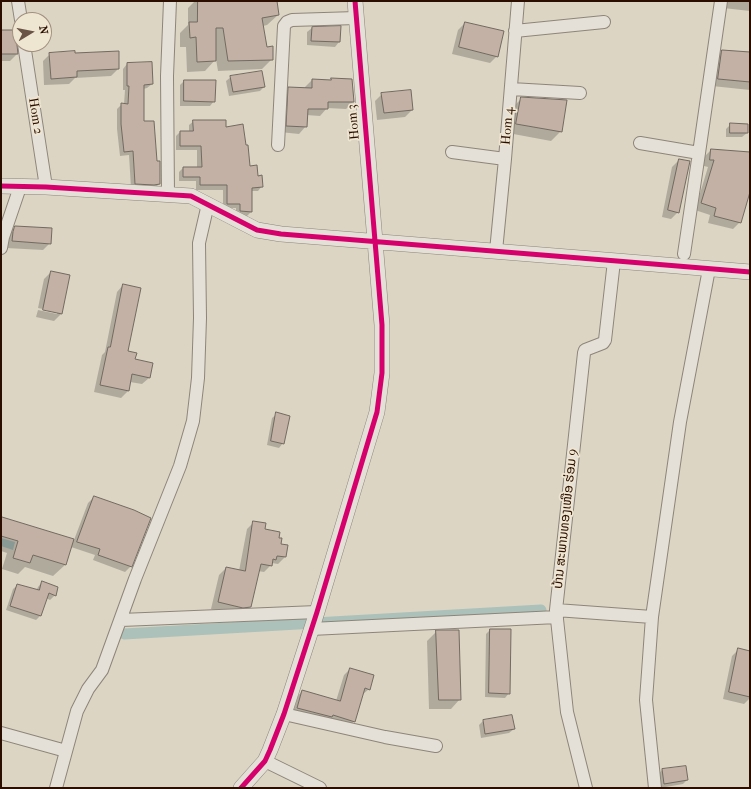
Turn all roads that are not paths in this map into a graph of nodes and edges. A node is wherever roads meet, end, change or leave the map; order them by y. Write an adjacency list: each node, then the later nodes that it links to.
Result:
1 (18, 1): 6 (street)
2 (170, 1): 21 (street)
3 (355, 1): 7 (street, Hom 3)
4 (518, 1): 9 (street, Hom 4)
5 (721, 1): 16 (street)
6 (20, 12)
7 (356, 18): 14 (street); 23 (street, Hom 3)
8 (604, 22): 9 (street)
9 (515, 31): 11 (street, Hom 4)
10 (25, 52): 20 (street, Hom 2)
11 (511, 89): 12 (street); 17 (street, Hom 4)
12 (580, 93)
13 (640, 142): 16 (street)
14 (278, 145)
15 (452, 152): 17 (street)
16 (699, 153): 26 (street)
17 (505, 158): 25 (street, Hom 4)
18 (1, 186): 19 (street)
19 (20, 187): 20 (street); 24 (street)
20 (46, 187): 21 (street)
21 (168, 194): 22 (street)
22 (208, 204): 23 (street); 33 (street)
23 (375, 241): 25 (street); 30 (street, Hom 3)
24 (1, 248)
25 (496, 251): 27 (street)
26 (684, 254)
27 (614, 260): 28 (street); 31 (street, ບ້ານ ສະພານທອງເໜືອ ຮ່ອມ 9)
28 (709, 269): 29 (street); 32 (street)
29 (750, 272)
30 (317, 612): 33 (street); 34 (street, Hom 3)
31 (557, 613): 32 (street); 34 (street); 43 (street, ບ້ານ ສະພານທອງເໜືອ ຮ່ອມ 9)
32 (652, 617): 44 (street)
33 (121, 620): 38 (street)
34 (311, 629): 35 (street, Hom 3)
35 (284, 714): 37 (street); 39 (street, Hom 3)
36 (1, 733): 38 (street)
37 (436, 746)
38 (66, 751): 40 (street)
39 (265, 761): 41 (street, Hom 3); 42 (street)
40 (56, 788)
41 (242, 788)
42 (320, 788)
43 (586, 788)
44 (655, 788)

